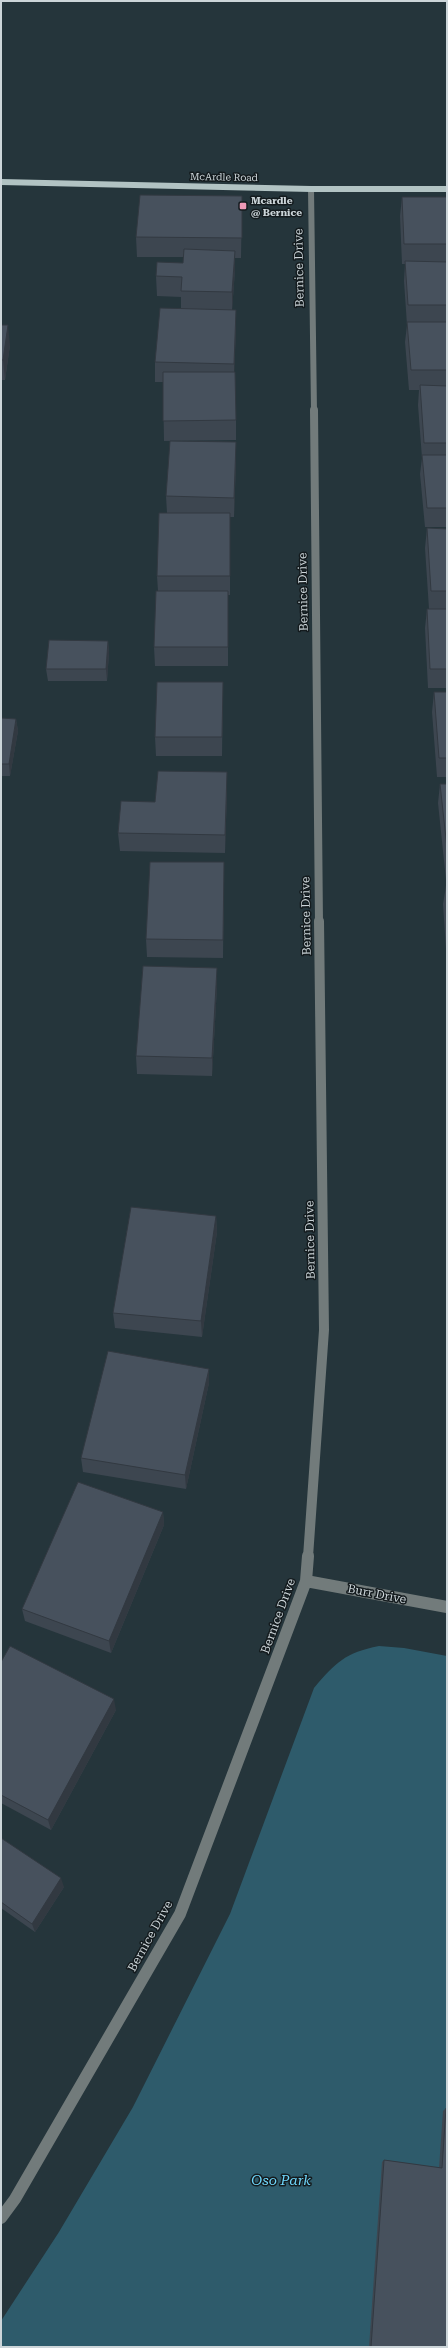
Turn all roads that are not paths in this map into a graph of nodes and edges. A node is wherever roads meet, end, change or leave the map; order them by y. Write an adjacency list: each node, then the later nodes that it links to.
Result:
1 (1, 182): 2 (main road, McArdle Road)
2 (312, 189): 3 (main road, McArdle Road); 4 (street, Bernice Drive)
3 (447, 189)
4 (306, 1581): 5 (street, Burr Drive); 6 (street, Bernice Drive)
5 (447, 1608)
6 (1, 2218)

